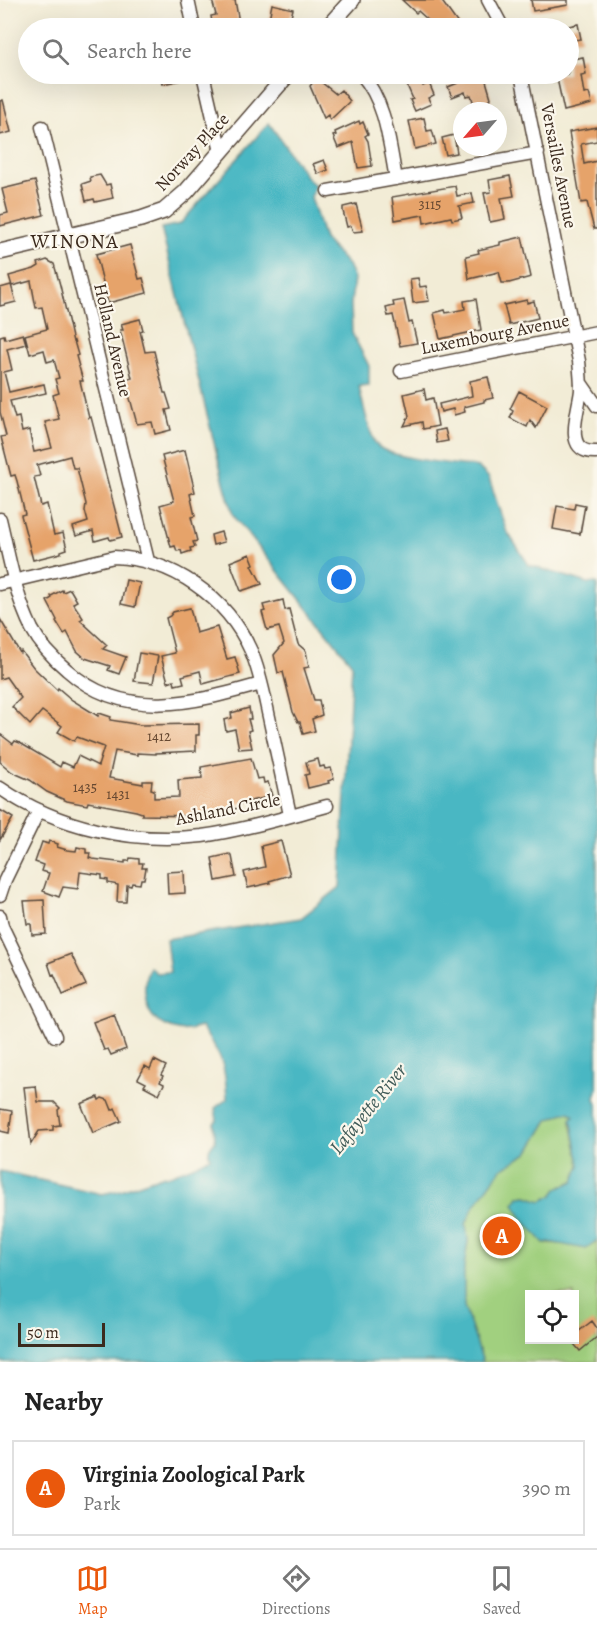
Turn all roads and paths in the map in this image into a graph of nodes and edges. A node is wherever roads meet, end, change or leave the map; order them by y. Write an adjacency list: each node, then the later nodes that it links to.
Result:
1 (188, 0): 4 (street)
2 (352, 0): 5 (street)
3 (488, 0): 6 (street)
4 (192, 18)
5 (336, 18)
6 (498, 18)
7 (204, 84): 12 (street)
8 (279, 84): 12 (street, Norway Place)
9 (368, 84): 14 (street)
10 (523, 84): 13 (street, Versailles Avenue)
11 (42, 127): 16 (street, Holland Avenue)
12 (221, 152): 16 (street, Norway Place)
13 (538, 153): 14 (street); 19 (street, Versailles Avenue)
14 (396, 179): 15 (street)
15 (328, 191)
16 (69, 235): 17 (street, Norway Place); 25 (street, Holland Avenue)
17 (0, 252)
18 (597, 332): 19 (street, Luxembourg Avenue)
19 (575, 336): 20 (street, Luxembourg Avenue); 21 (street, Versailles Avenue)
20 (401, 371)
21 (581, 383): 22 (street); 23 (street)
22 (597, 406)
23 (597, 452)
24 (0, 519): 26 (street)
25 (148, 561): 26 (street); 28 (street)
26 (15, 580): 27 (street); 28 (street)
27 (0, 584)
28 (261, 684): 32 (street)
29 (0, 788): 31 (street, Ashland Circle)
30 (327, 806): 32 (street, Ashland Circle)
31 (39, 810): 32 (street, Ashland Circle); 33 (street)
32 (290, 815)
33 (0, 895)
34 (0, 916): 35 (street)
35 (55, 1035)

